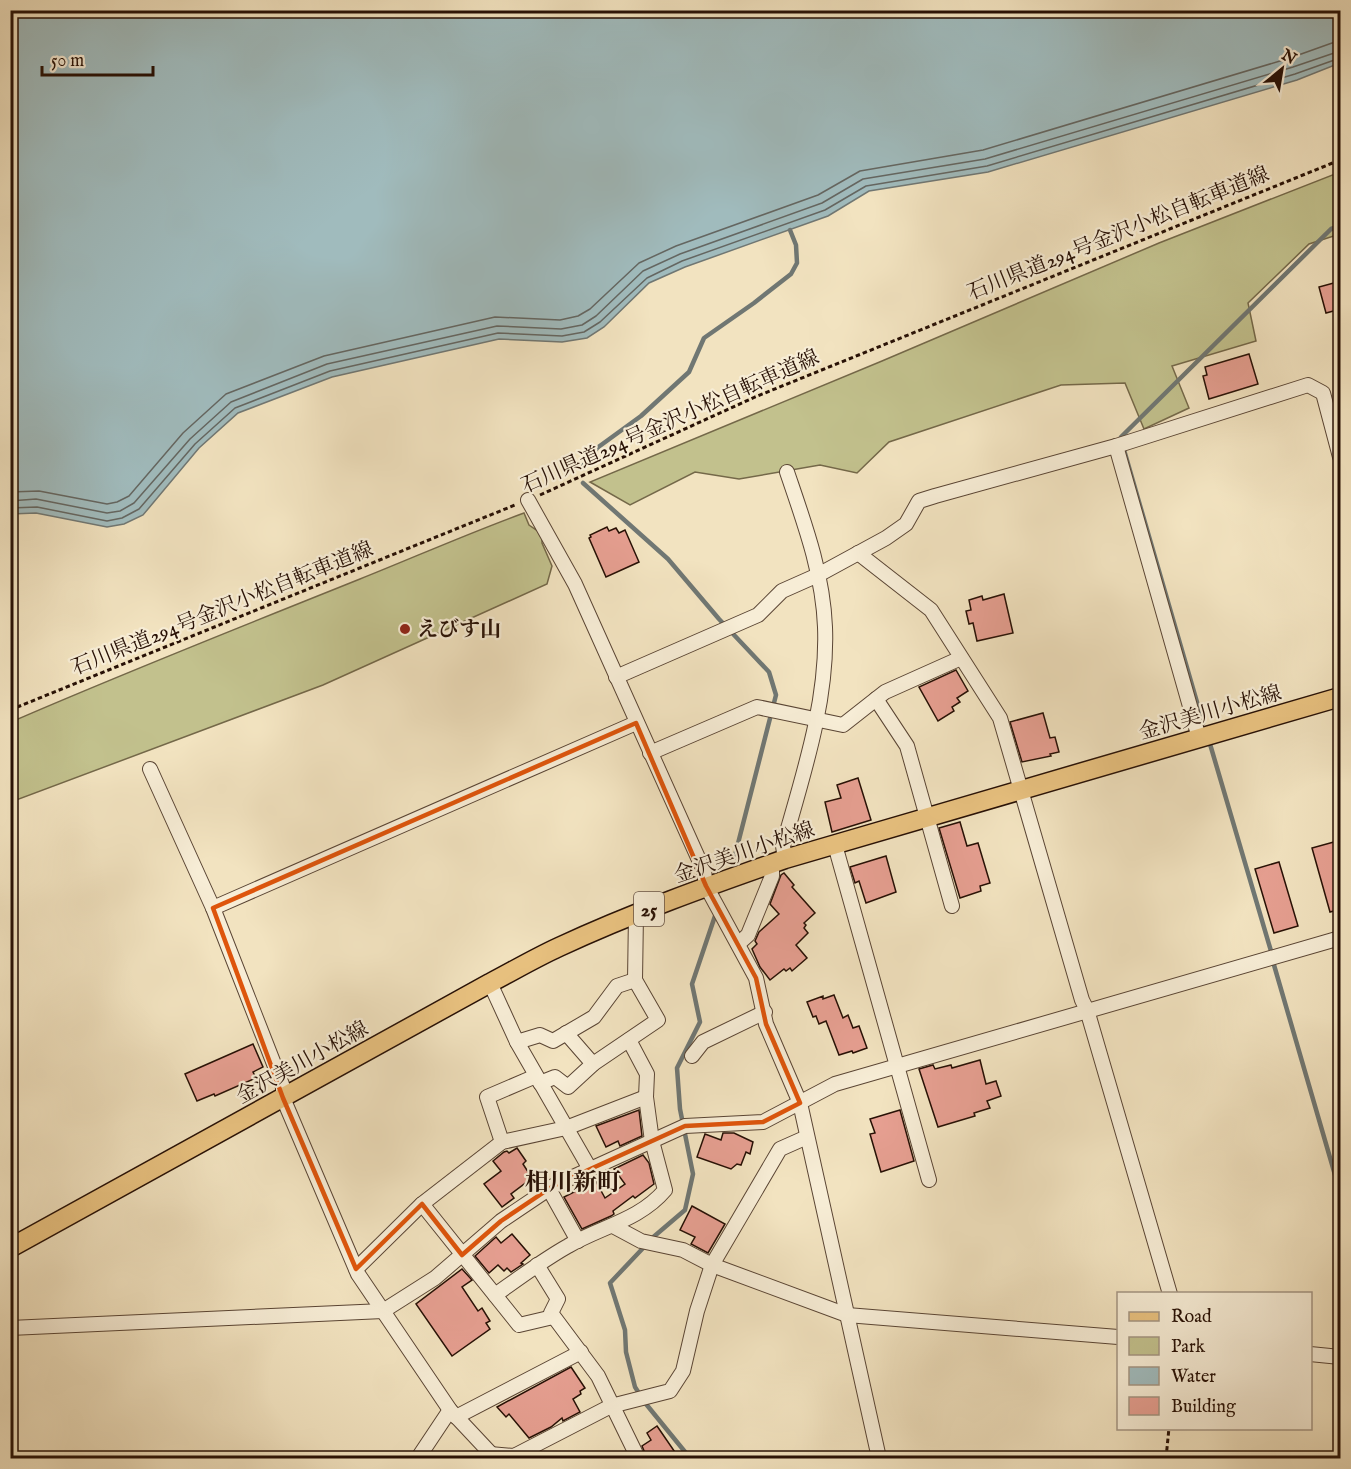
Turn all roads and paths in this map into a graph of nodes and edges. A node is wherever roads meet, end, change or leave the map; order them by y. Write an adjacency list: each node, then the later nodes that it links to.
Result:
1 (1341, 160): 5 (path, 石川県道294号金沢小松自転車道線)
2 (1116, 446): 3 (street); 6 (street); 15 (street)
3 (1341, 457)
4 (788, 472): 7 (street)
5 (528, 500): 9 (street); 12 (path, 石川県道294号金沢小松自転車道線)
6 (858, 553): 7 (street); 8 (street)
7 (818, 575): 9 (street); 13 (street)
8 (961, 658): 11 (street); 18 (street)
9 (616, 677): 14 (street)
10 (1341, 697): 15 (main road, 金沢美川小松線 / 25)
11 (876, 699): 13 (street); 19 (street)
12 (10, 710)
13 (815, 720): 16 (street); 21 (street)
14 (636, 723): 16 (street); 24 (street)
15 (1199, 738): 18 (main road, 金沢美川小松線 / 25)
16 (650, 753): 22 (street)
17 (150, 769): 24 (street)
18 (1022, 792): 19 (main road, 金沢美川小松線 / 25); 30 (street)
19 (927, 819): 20 (main road, 金沢美川小松線 / 25); 23 (street)
20 (835, 845): 21 (main road, 金沢美川小松線 / 25); 37 (street)
21 (778, 862): 22 (main road, 金沢美川小松線 / 25); 27 (street)
22 (706, 886): 25 (main road, 金沢美川小松線 / 25); 27 (street)
23 (952, 906)
24 (213, 908): 40 (street)
25 (636, 914): 28 (street); 29 (main road, 金沢美川小松線 / 25)
26 (1341, 938): 30 (street)
27 (738, 944): 31 (street)
28 (635, 980): 32 (street); 33 (street)
29 (490, 983): 34 (street); 40 (main road, 金沢美川小松線 / 25)
30 (1088, 1010): 37 (street); 57 (street)
31 (765, 1012): 35 (street); 41 (street)
32 (566, 1033): 34 (street); 36 (street)
33 (629, 1040): 36 (street); 39 (street)
34 (517, 1042): 38 (street)
35 (692, 1056)
36 (593, 1064): 38 (street)
37 (897, 1065): 41 (street); 47 (street)
38 (538, 1080): 42 (street); 45 (street)
39 (646, 1097): 42 (street); 44 (street)
40 (283, 1098): 52 (main road, 金沢美川小松線 / 25); 56 (street)
41 (800, 1103): 43 (street); 44 (street)
42 (566, 1128): 45 (street); 46 (street)
43 (807, 1137): 55 (street); 60 (street)
44 (652, 1141): 46 (street); 50 (street)
45 (502, 1142): 49 (street)
46 (590, 1170): 48 (street)
47 (929, 1180)
48 (549, 1189): 51 (street); 53 (street)
49 (422, 1204): 53 (street); 56 (street)
50 (613, 1226): 51 (street); 55 (street)
51 (578, 1241): 54 (street)
52 (10, 1248)
53 (462, 1255): 58 (street); 59 (street)
54 (537, 1265): 58 (street); 61 (street)
55 (712, 1265): 60 (street); 67 (street)
56 (356, 1269): 59 (street)
57 (1170, 1292)
58 (495, 1295): 61 (street)
59 (383, 1311): 62 (street); 68 (street)
60 (847, 1315): 63 (street); 73 (street)
61 (553, 1317): 64 (street)
62 (10, 1328)
63 (1117, 1337)
64 (581, 1352): 67 (street); 68 (street)
65 (1312, 1354): 66 (street)
66 (1341, 1357)
67 (611, 1406): 70 (street); 72 (street)
68 (453, 1414): 70 (street); 71 (street)
69 (1169, 1430): 74 (path)
70 (492, 1456)
71 (418, 1458)
72 (638, 1458)
73 (879, 1458)
74 (1166, 1458)

